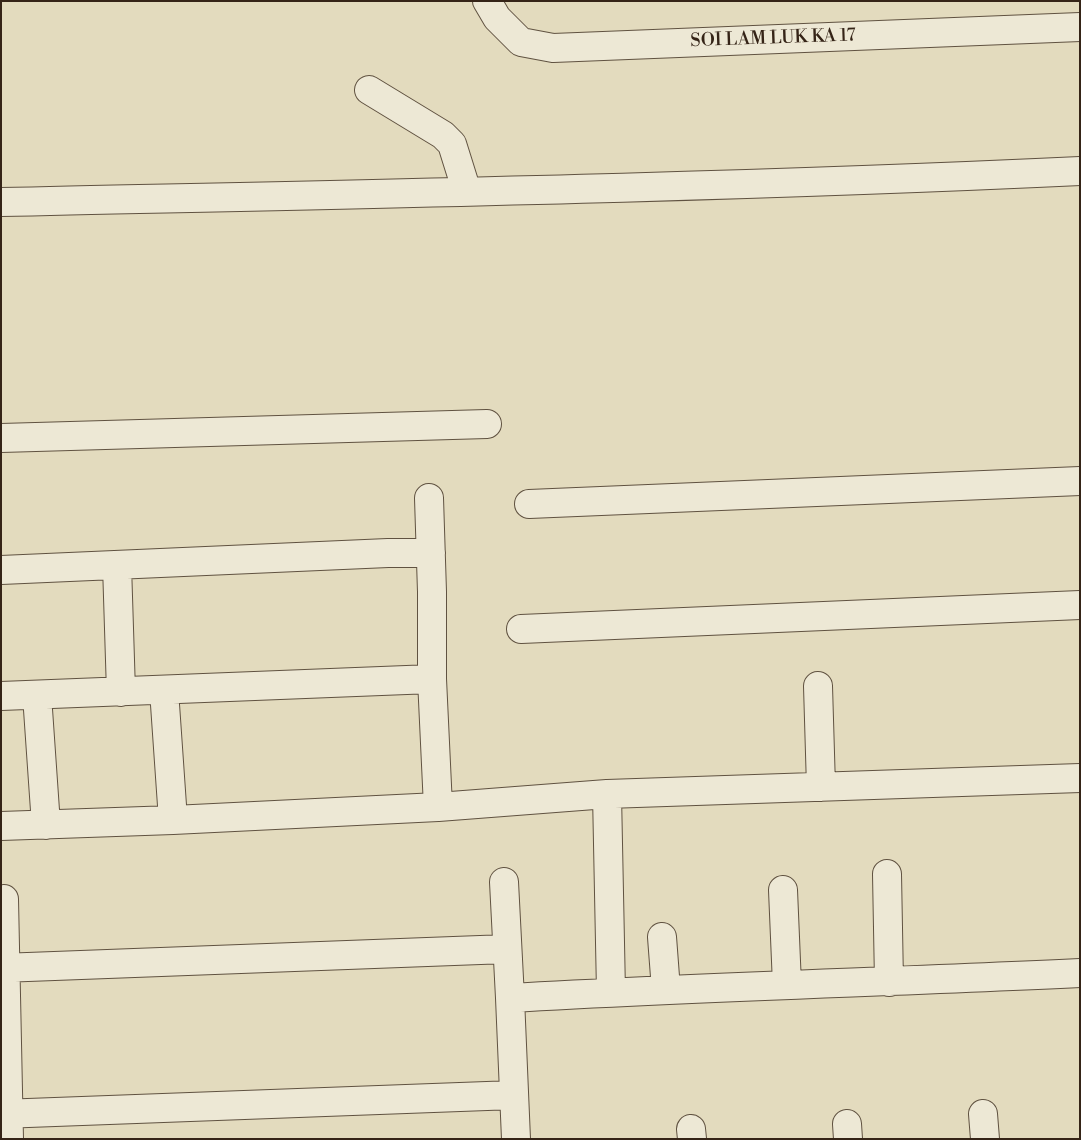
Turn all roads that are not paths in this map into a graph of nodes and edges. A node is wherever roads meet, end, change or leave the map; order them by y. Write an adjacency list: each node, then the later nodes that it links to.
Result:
1 (487, 1): 2 (street, SOI LAM LUK KA 17)
2 (1080, 27)
3 (369, 90): 5 (street)
4 (1080, 172): 5 (street)
5 (468, 192): 6 (street)
6 (1, 202)
7 (486, 424): 8 (street)
8 (1, 438)
9 (1080, 481): 11 (street)
10 (429, 498): 12 (street)
11 (529, 504)
12 (431, 553): 13 (street); 17 (street)
13 (117, 565): 14 (street); 20 (street)
14 (1, 570)
15 (1080, 605): 16 (street)
16 (521, 629)
17 (432, 679): 19 (street); 26 (street)
18 (818, 686): 24 (street)
19 (164, 690): 20 (street); 27 (street)
20 (121, 692): 21 (street)
21 (37, 695): 22 (street); 28 (street)
22 (1, 696)
23 (1080, 778): 24 (street)
24 (821, 787): 25 (street)
25 (607, 794): 26 (street); 41 (street)
26 (438, 807): 27 (street)
27 (173, 820): 28 (street)
28 (46, 825): 29 (street)
29 (1, 826)
30 (887, 874): 38 (street)
31 (504, 882): 35 (street)
32 (783, 890): 39 (street)
33 (4, 898): 36 (street)
34 (662, 937): 40 (street)
35 (507, 949): 36 (street); 42 (street)
36 (4, 968): 44 (street)
37 (1080, 973): 38 (street)
38 (889, 982): 39 (street)
39 (787, 985): 40 (street)
40 (666, 990): 41 (street)
41 (611, 992): 42 (street)
42 (510, 998): 43 (street)
43 (514, 1095): 44 (street); 45 (street)
44 (6, 1122)
45 (516, 1139)

